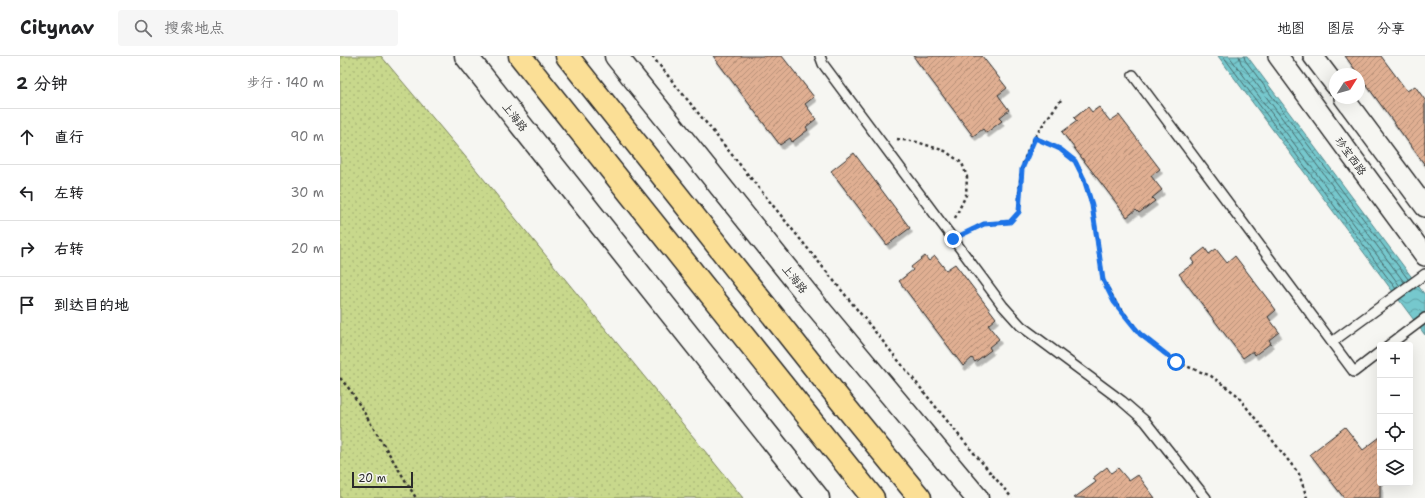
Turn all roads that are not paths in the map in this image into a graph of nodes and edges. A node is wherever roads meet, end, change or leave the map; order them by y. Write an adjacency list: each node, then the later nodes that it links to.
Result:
1 (466, 56): 18 (main road, 上海路)
2 (520, 56): 19 (highway)
3 (567, 56): 20 (highway)
4 (616, 56): 21 (main road, 上海路)
5 (820, 56): 22 (lane)
6 (1278, 56): 12 (street, 珍宝西路)
7 (1313, 56): 9 (street)
8 (1133, 75): 15 (lane)
9 (1329, 77)
10 (1348, 104): 11 (street)
11 (1425, 207)
12 (1425, 256)
13 (1425, 274): 15 (lane)
14 (1425, 318): 16 (lane)
15 (1332, 342): 17 (lane)
16 (1393, 342)
17 (1377, 354)
18 (818, 498)
19 (874, 498)
20 (920, 498)
21 (977, 498)
22 (1206, 498)

